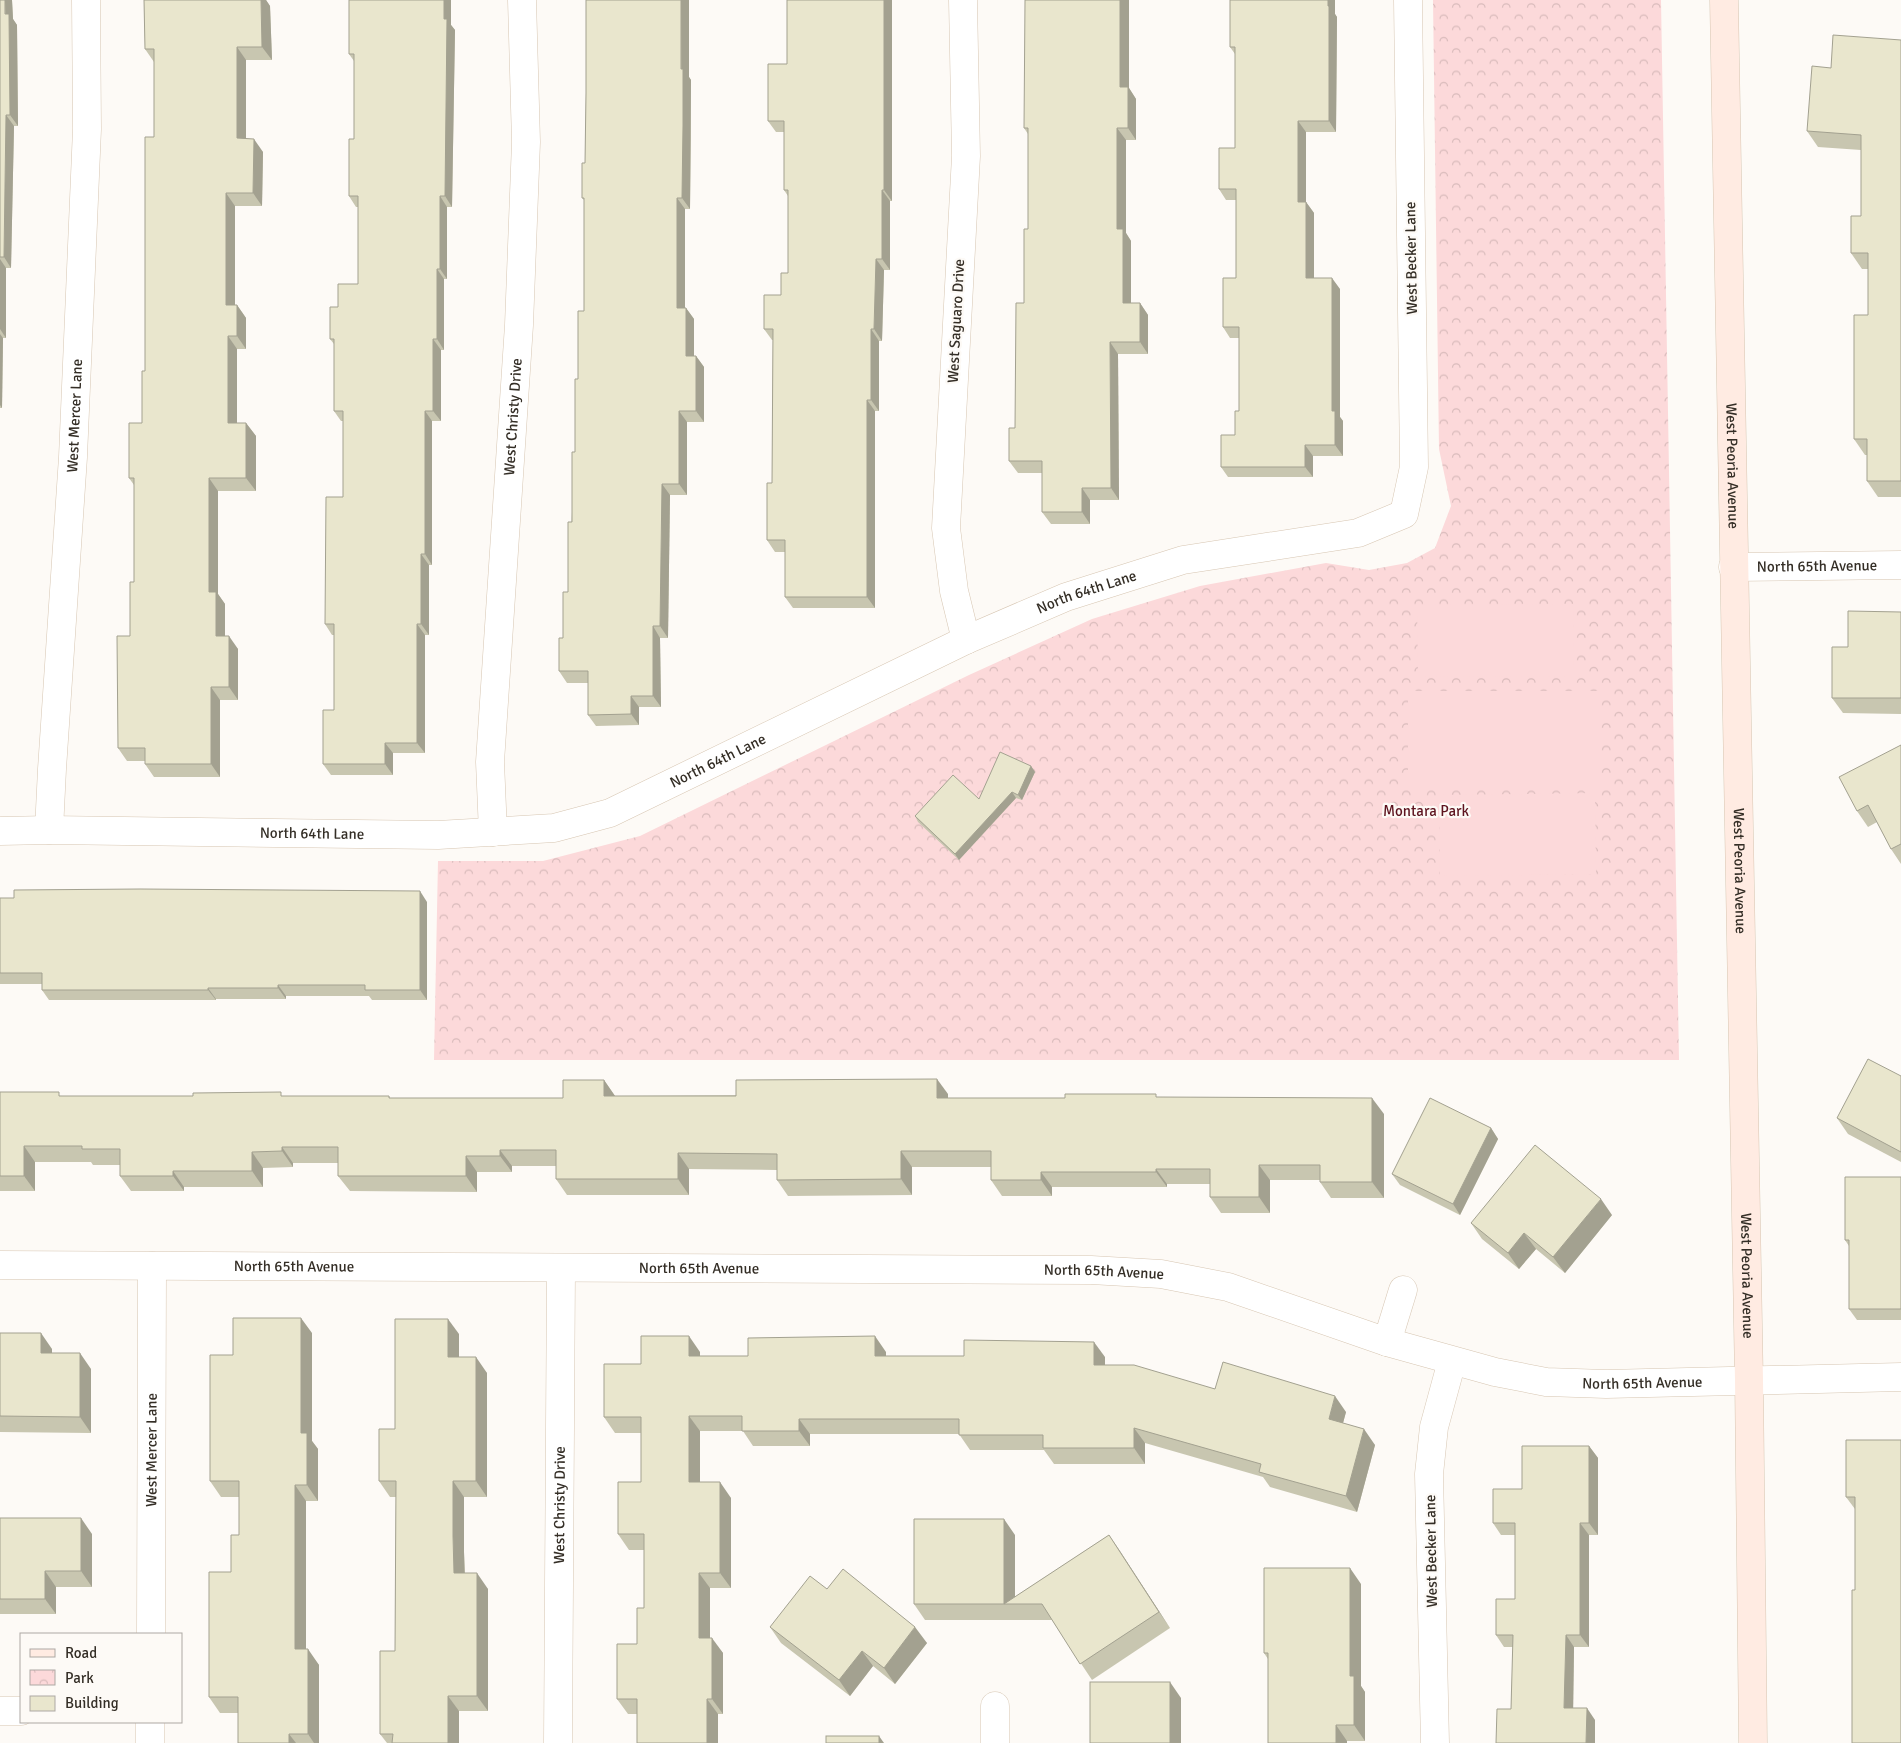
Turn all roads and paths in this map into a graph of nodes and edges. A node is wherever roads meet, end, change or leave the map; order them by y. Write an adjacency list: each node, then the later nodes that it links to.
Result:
1 (86, 0): 10 (street, West Mercer Lane)
2 (522, 0): 12 (street, West Christy Drive)
3 (963, 0): 9 (street, West Saguaro Drive)
4 (1408, 0): 6 (street, West Becker Lane)
5 (1724, 0): 8 (main road, West Peoria Avenue)
6 (1404, 514): 9 (street, North 64th Lane)
7 (1901, 565): 8 (street, North 65th Avenue)
8 (1733, 567): 20 (main road, West Peoria Avenue)
9 (966, 640): 12 (street, North 64th Lane)
10 (49, 830): 11 (street, North 64th Lane); 12 (street, North 64th Lane)
11 (0, 831)
12 (493, 832)
13 (0, 1265): 14 (street, North 65th Avenue)
14 (152, 1266): 15 (street, North 65th Avenue); 21 (street, West Mercer Lane)
15 (561, 1269): 17 (street, North 65th Avenue); 27 (street, West Christy Drive)
16 (1402, 1290): 17 (street)
17 (1387, 1342): 18 (street, North 65th Avenue)
18 (1452, 1361): 20 (street, North 65th Avenue); 29 (street, West Becker Lane)
19 (1901, 1377): 20 (street, North 65th Avenue)
20 (1749, 1380): 30 (main road, West Peoria Avenue)
21 (151, 1633)
22 (995, 1706): 28 (street)
23 (0, 1711): 24 (street)
24 (20, 1711)
25 (150, 1723): 26 (street)
26 (150, 1743)
27 (558, 1743)
28 (995, 1743)
29 (1435, 1743)
30 (1753, 1743)

